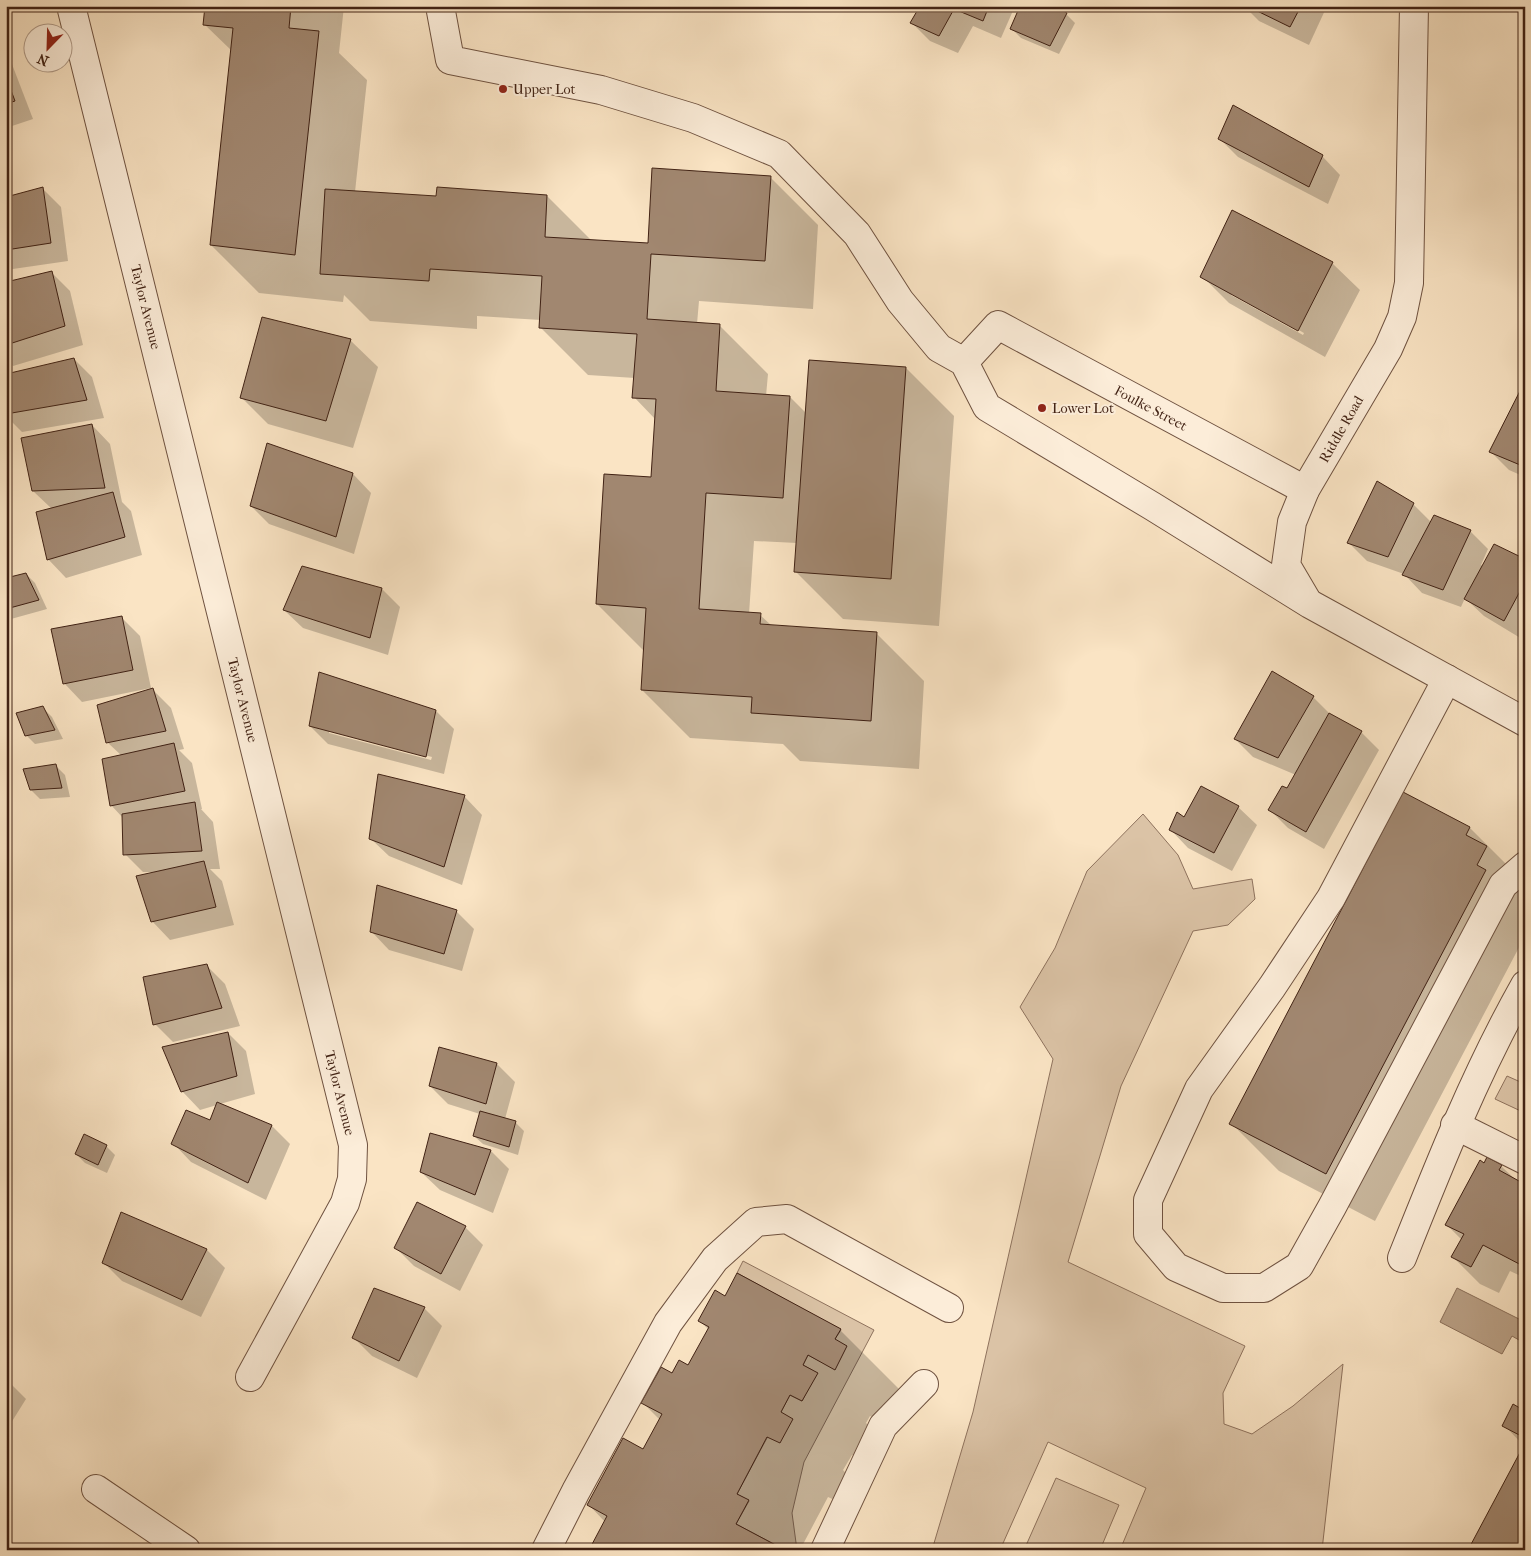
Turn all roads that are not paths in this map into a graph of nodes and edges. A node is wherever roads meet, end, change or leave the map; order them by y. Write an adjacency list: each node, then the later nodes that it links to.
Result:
1 (70, 6): 15 (street, Taylor Avenue)
2 (440, 6): 4 (street)
3 (1414, 6): 5 (street, Riddle Road)
4 (964, 362): 5 (street, Foulke Street); 6 (street)
5 (1305, 490): 6 (street, Riddle Road)
6 (1310, 604): 7 (street, Riddle Road)
7 (1447, 679): 8 (street, Riddle Road); 9 (street)
8 (1525, 722)
9 (1525, 866)
10 (1525, 985): 11 (street)
11 (1455, 1125): 12 (street); 13 (street)
12 (1525, 1160)
13 (1402, 1258)
14 (949, 1308): 19 (street)
15 (250, 1377)
16 (924, 1384): 20 (street)
17 (96, 1489): 18 (street)
18 (186, 1550)
19 (546, 1550)
20 (825, 1550)

